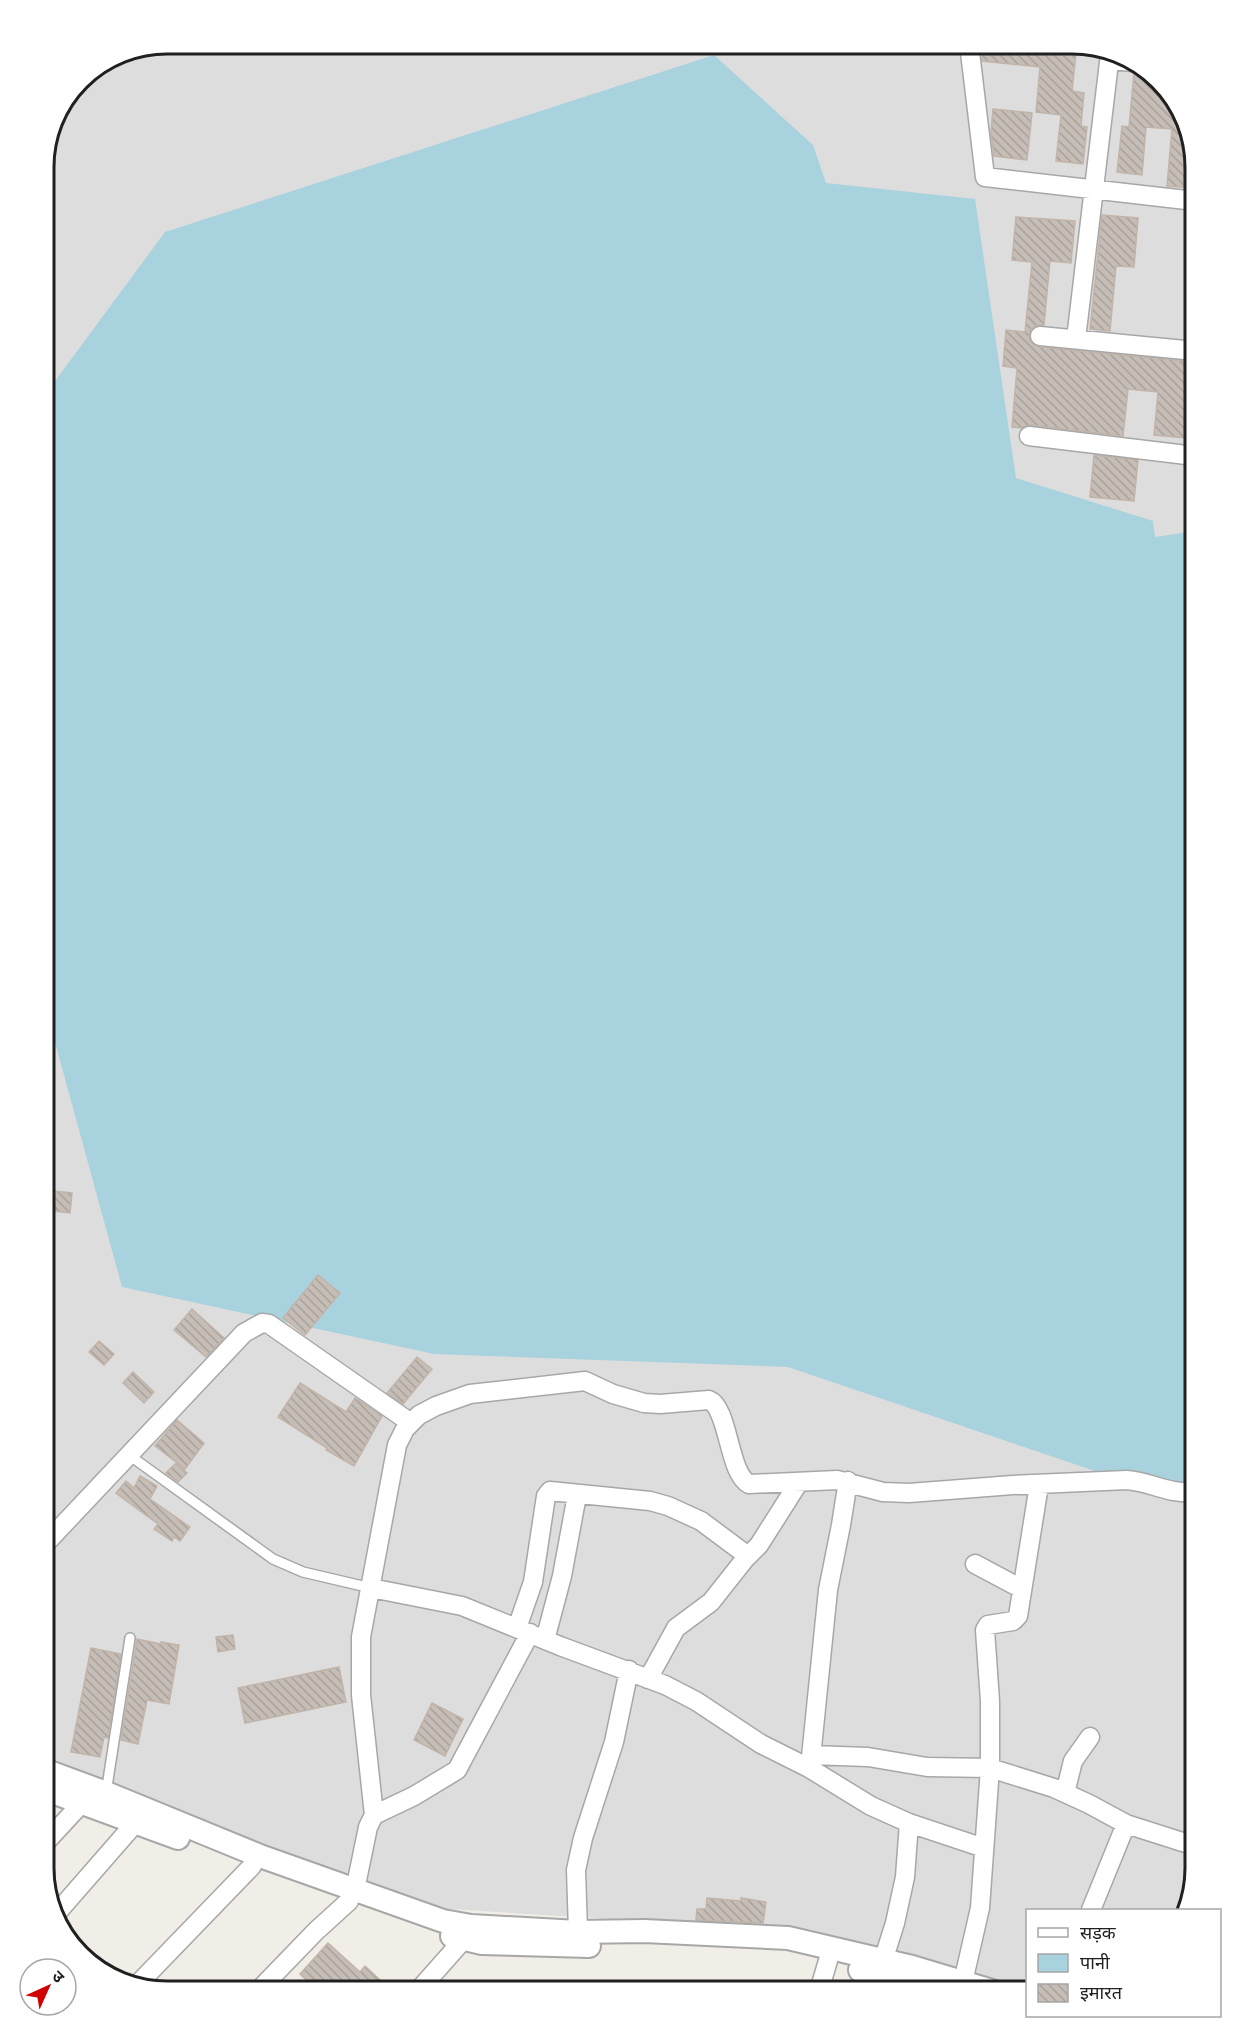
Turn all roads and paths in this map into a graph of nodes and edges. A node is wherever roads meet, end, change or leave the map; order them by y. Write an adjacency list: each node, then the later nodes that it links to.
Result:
1 (970, 54): 3 (street)
2 (1110, 61): 3 (street)
3 (1094, 189): 4 (street); 6 (street)
4 (1185, 200)
5 (1040, 336): 6 (street)
6 (1076, 339): 7 (street)
7 (1185, 350)
8 (1029, 436): 9 (street)
9 (1185, 455)
10 (411, 1423): 11 (street); 13 (street); 20 (street)
11 (129, 1455): 17 (street); 20 (lane)
12 (848, 1481): 13 (street); 14 (street); 27 (street)
13 (799, 1482): 18 (street)
14 (1039, 1485): 15 (street); 21 (street)
15 (1185, 1492)
16 (577, 1495): 18 (street); 22 (street); 22 (street)
17 (54, 1534)
18 (748, 1556): 25 (street)
19 (975, 1564): 21 (street)
20 (371, 1588): 22 (street); 34 (street)
21 (1022, 1589): 28 (street)
22 (531, 1634): 24 (street); 34 (street)
23 (129, 1638): 30 (lane)
24 (629, 1671): 25 (street); 45 (street)
25 (648, 1679): 27 (street)
26 (1090, 1737): 31 (street)
27 (810, 1762): 28 (street); 36 (street)
28 (990, 1768): 31 (street); 40 (street)
29 (54, 1774): 30 (street)
30 (106, 1792): 35 (street)
31 (1065, 1792): 37 (street)
32 (54, 1793): 33 (street)
33 (81, 1804): 35 (street); 38 (street)
34 (374, 1815): 42 (street)
35 (142, 1816): 41 (street); 42 (street); 43 (street)
36 (909, 1823): 40 (street); 48 (street)
37 (1126, 1824): 39 (street); 44 (street)
38 (54, 1833)
39 (1185, 1843)
40 (984, 1848): 55 (street)
41 (252, 1866): 42 (street); 49 (street)
42 (352, 1895): 46 (street); 50 (street)
43 (62, 1908)
44 (1092, 1909)
45 (578, 1932): 46 (street); 47 (street)
46 (467, 1933): 47 (street); 51 (street)
47 (830, 1955): 48 (street); 52 (street); 53 (street)
48 (883, 1961): 54 (street)
49 (143, 1979)
50 (268, 1981)
51 (426, 1981)
52 (822, 1981)
53 (907, 1981)
54 (959, 1981)
55 (963, 1981)

